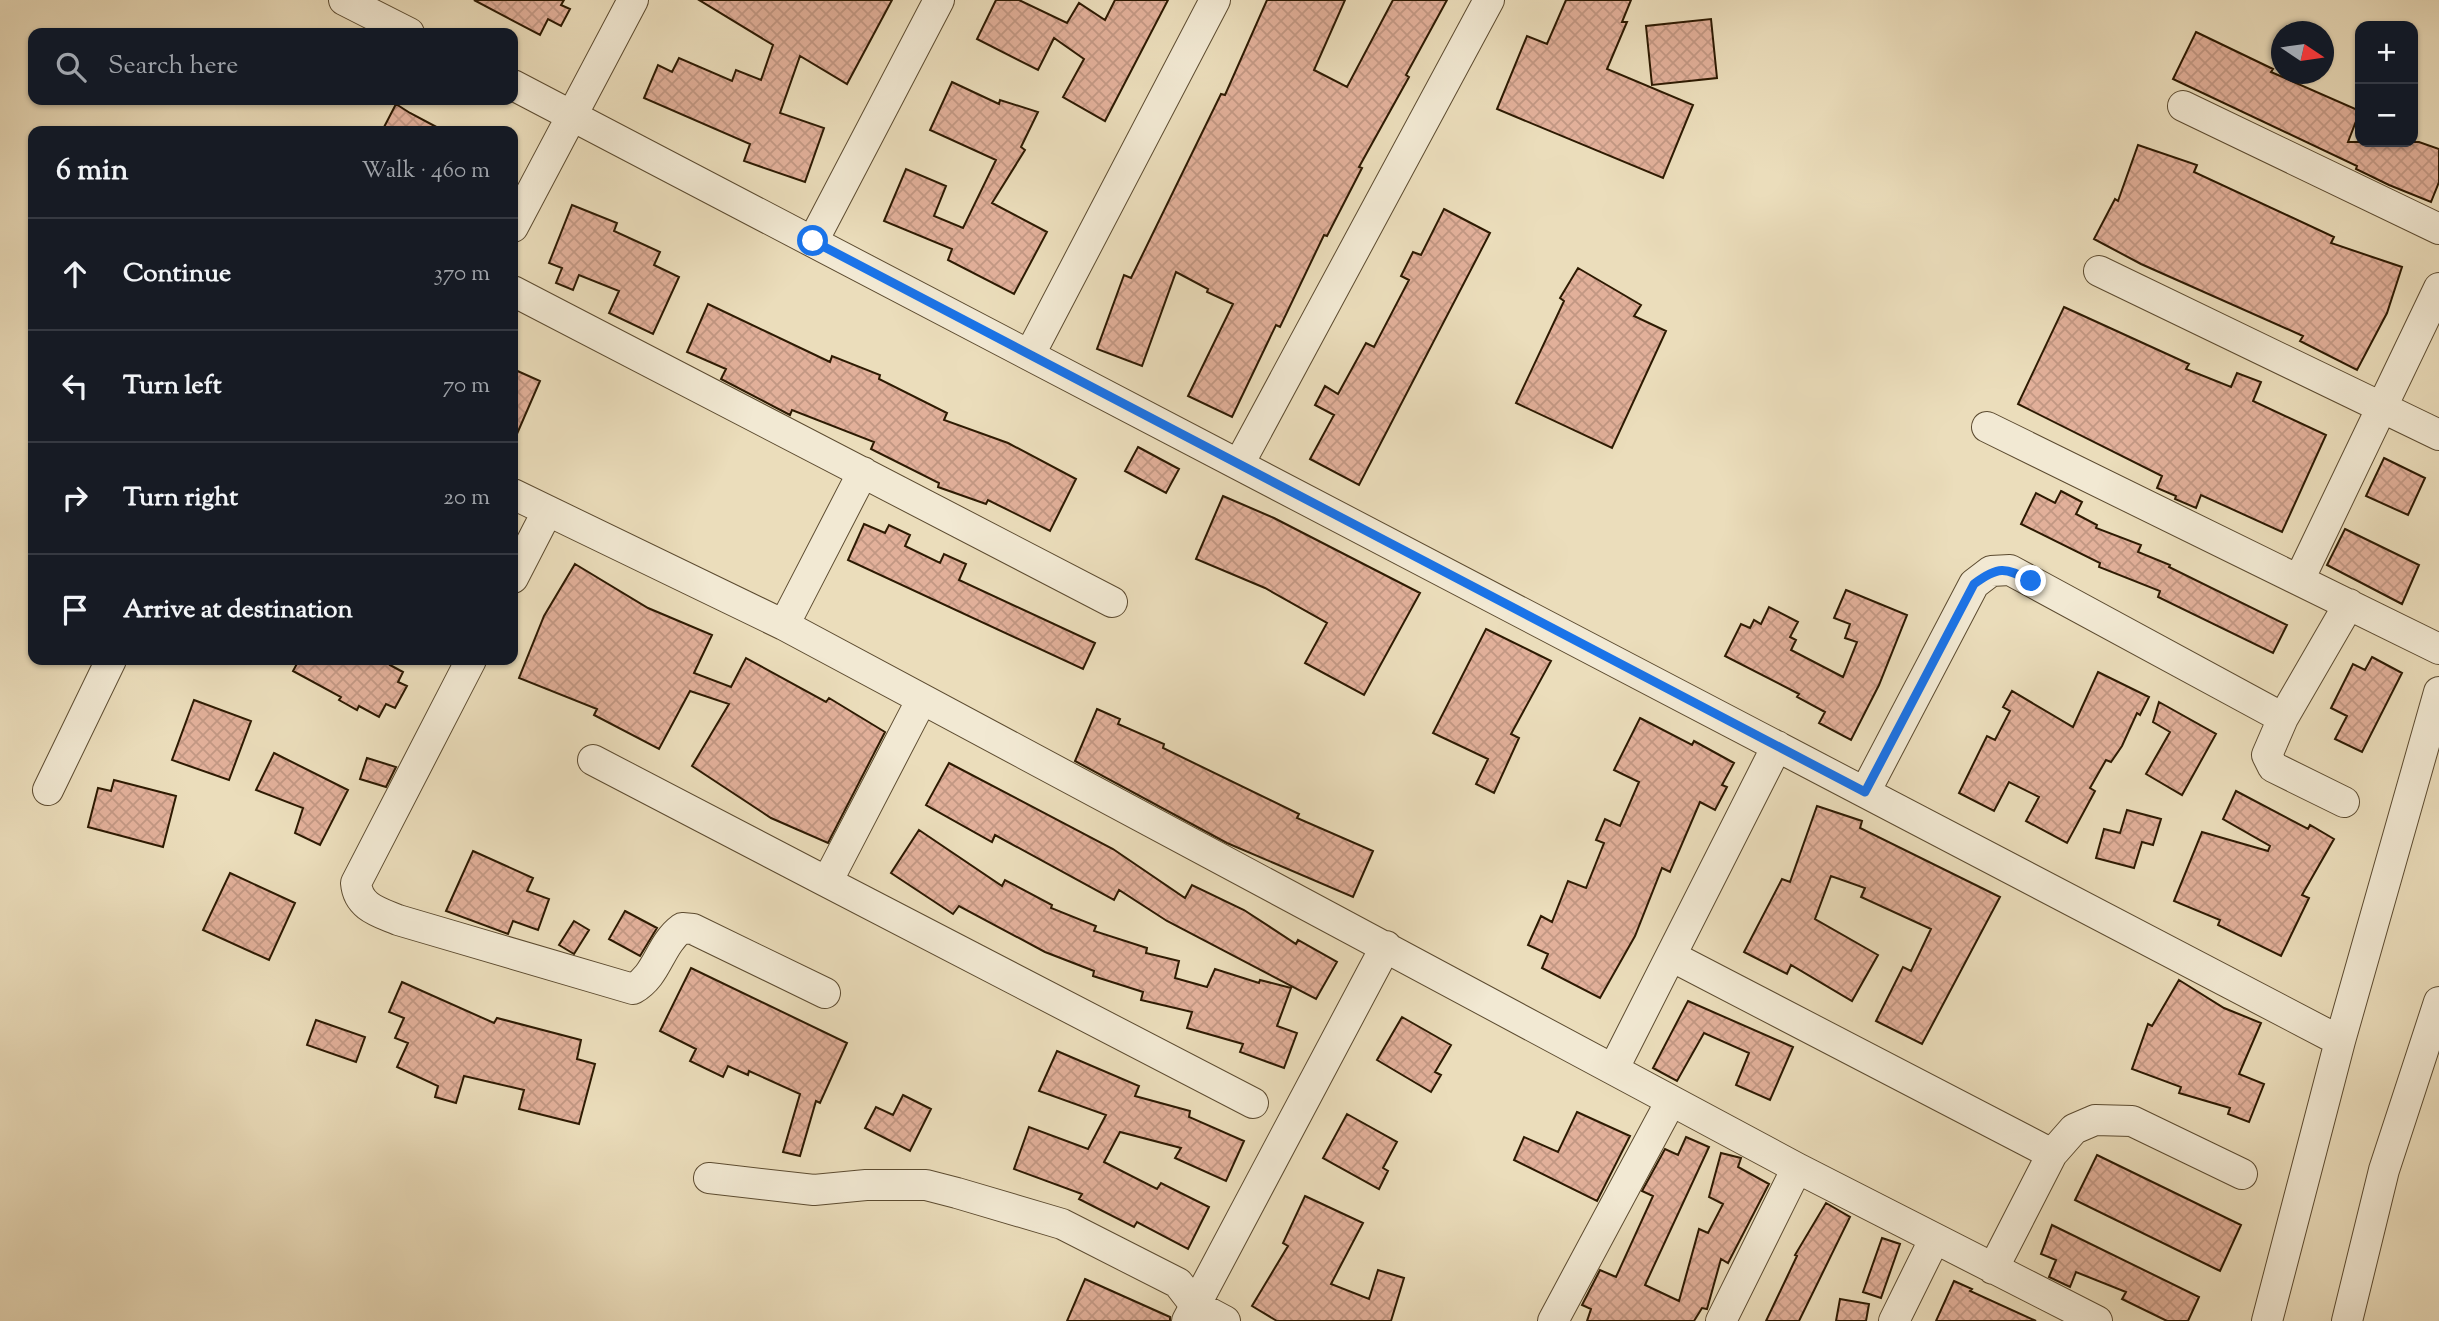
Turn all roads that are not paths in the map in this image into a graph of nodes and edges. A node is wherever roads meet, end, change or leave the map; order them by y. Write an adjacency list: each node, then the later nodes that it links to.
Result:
1 (344, 0): 6 (street)
2 (633, 0): 9 (street)
3 (939, 0): 12 (street)
4 (1215, 0): 16 (street)
5 (1489, 0): 20 (street)
6 (399, 28)
7 (518, 88): 9 (street)
8 (2183, 106): 11 (street)
9 (573, 115): 10 (street); 12 (street)
10 (518, 218)
11 (2439, 229)
12 (813, 241): 16 (street)
13 (2099, 271): 17 (street)
14 (2439, 288): 17 (street)
15 (518, 294): 21 (street)
16 (1030, 354): 20 (street)
17 (2382, 407): 19 (street); 25 (street)
18 (1987, 427): 25 (street)
19 (2439, 435)
20 (1239, 464): 35 (street)
21 (863, 472): 26 (street); 28 (street)
22 (518, 497): 23 (street)
23 (547, 512): 24 (street); 28 (street)
24 (518, 568)
25 (2299, 580): 27 (street)
26 (1112, 602)
27 (2348, 604): 29 (street); 34 (street)
28 (784, 625): 33 (street)
29 (2439, 649)
30 (109, 665): 37 (street)
31 (468, 665): 43 (street)
32 (2439, 692): 45 (street)
33 (922, 699): 40 (street); 41 (street)
34 (2283, 718): 38 (street); 39 (street)
35 (1777, 746): 38 (street); 42 (street)
36 (593, 760): 40 (street)
37 (48, 790)
38 (1865, 792): 45 (street)
39 (2344, 802)
40 (827, 882): 48 (street)
41 (1386, 946): 46 (street); 55 (street)
42 (1671, 956): 46 (street); 49 (street)
43 (825, 993)
44 (2439, 1002): 62 (street)
45 (2340, 1041): 61 (street)
46 (1614, 1068): 47 (street)
47 (1671, 1101): 50 (street); 57 (street)
48 (1254, 1103)
49 (2052, 1154): 51 (street); 54 (street)
50 (1797, 1168): 53 (street); 58 (street)
51 (2242, 1174)
52 (709, 1178): 55 (street)
53 (1934, 1240): 54 (street); 59 (street)
54 (1993, 1269): 60 (street)
55 (1191, 1313): 56 (street)
56 (1225, 1321)
57 (1553, 1321)
58 (1721, 1321)
59 (1894, 1321)
60 (2097, 1321)
61 (2267, 1321)
62 (2347, 1321)

